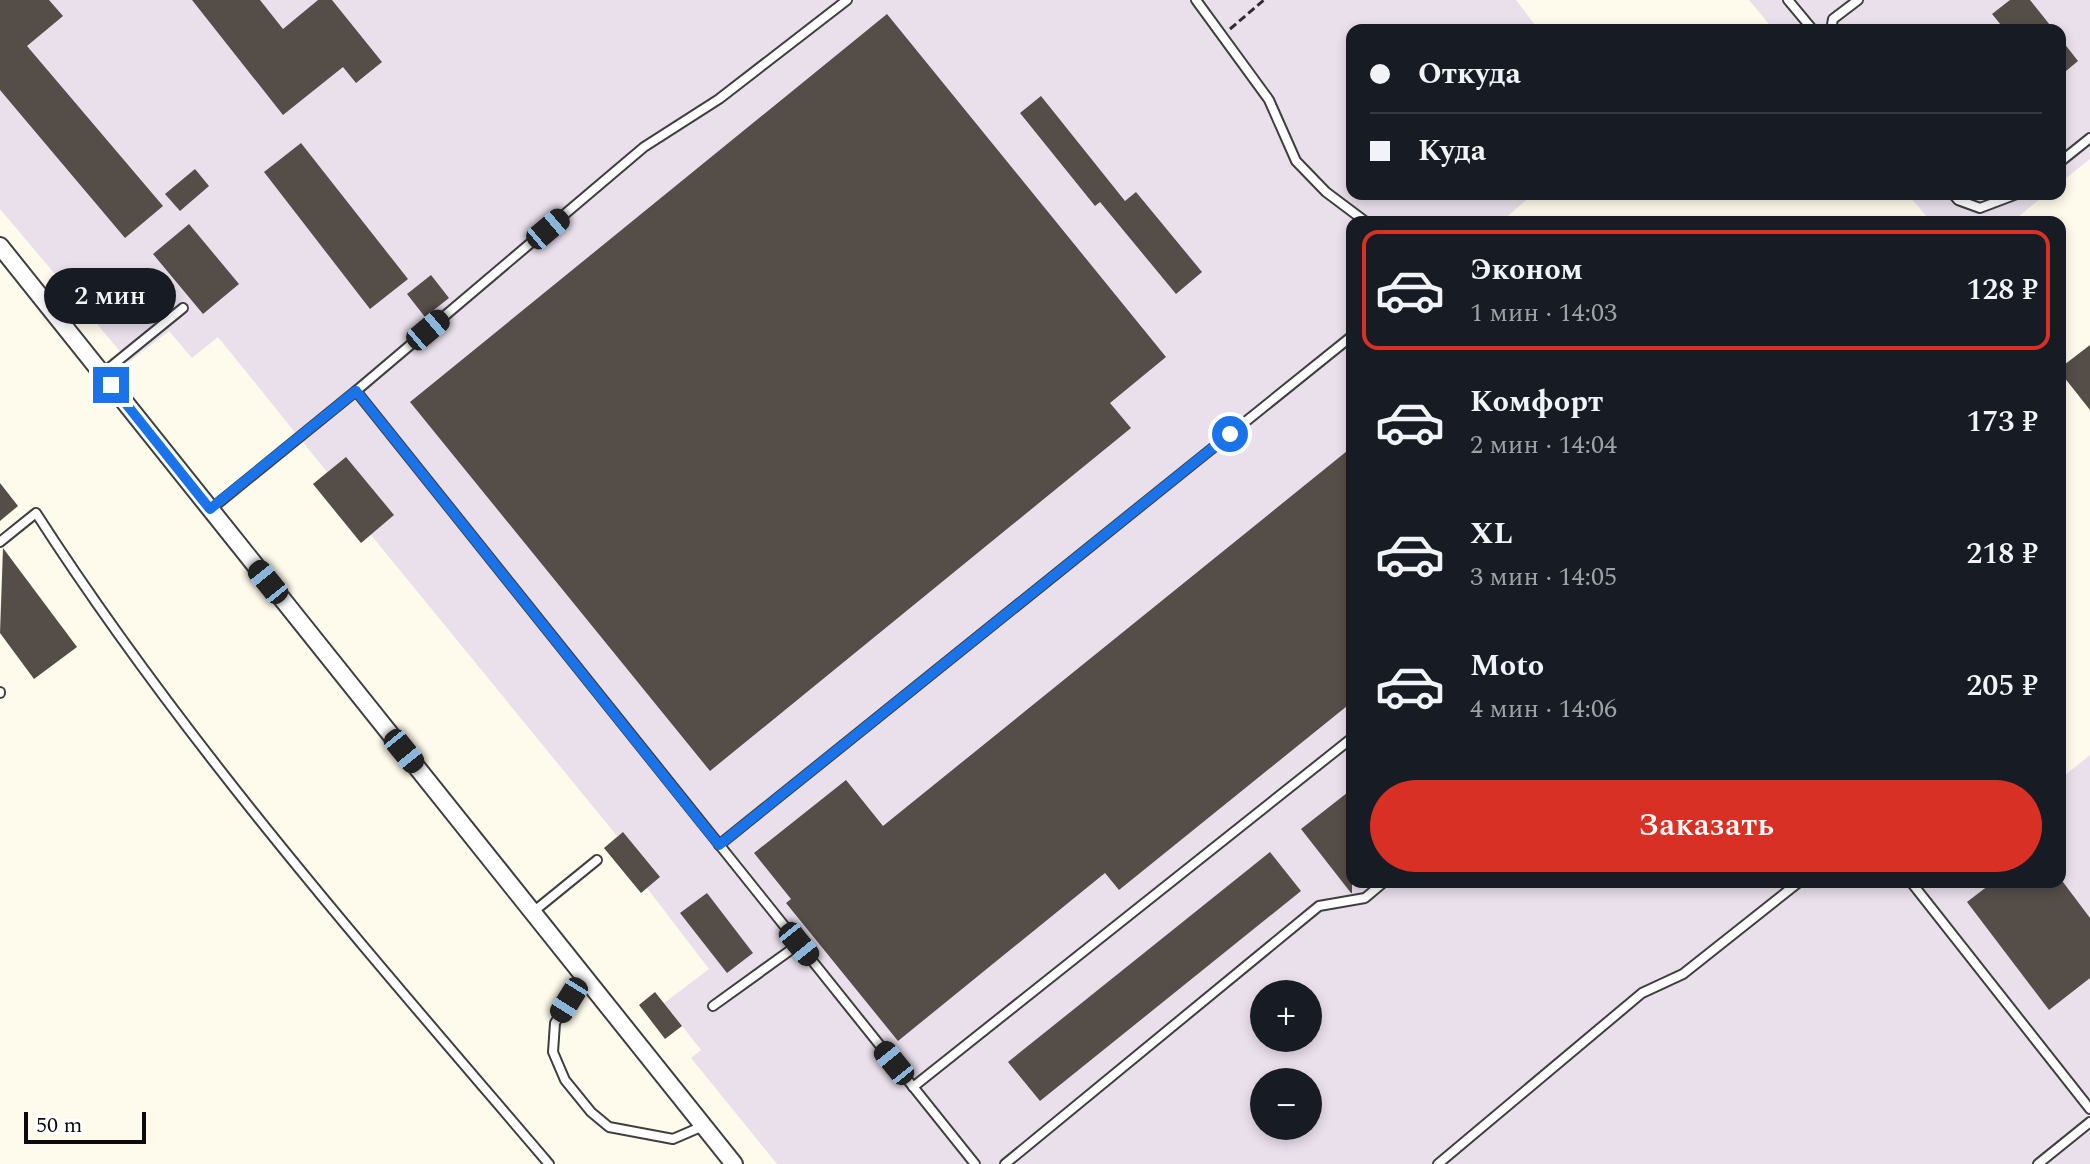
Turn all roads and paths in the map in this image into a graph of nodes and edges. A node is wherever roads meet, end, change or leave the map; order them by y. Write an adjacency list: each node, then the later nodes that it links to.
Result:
1 (847, 0): 18 (lane)
2 (1196, 0): 8 (lane)
3 (1264, 0): 8 (path)
4 (1788, 0): 6 (lane)
5 (1858, 0): 7 (lane)
6 (1808, 24)
7 (1832, 24)
8 (1223, 35): 13 (lane)
9 (2090, 138): 10 (lane)
10 (2066, 157)
11 (1958, 200): 12 (lane)
12 (2001, 200)
13 (1358, 216)
14 (0, 248): 17 (street)
15 (183, 308): 17 (lane)
16 (1346, 341): 22 (lane)
17 (102, 374): 19 (street)
18 (356, 391): 19 (lane); 22 (lane)
19 (210, 509): 27 (street)
20 (0, 542): 35 (lane)
21 (1346, 743): 31 (lane)
22 (719, 845): 28 (lane)
23 (597, 860): 27 (lane)
24 (1377, 888): 38 (lane)
25 (1791, 888): 39 (lane)
26 (1916, 888): 32 (lane)
27 (533, 912): 29 (street)
28 (799, 944): 30 (lane); 31 (lane)
29 (584, 976): 34 (street); 34 (lane)
30 (713, 1006)
31 (913, 1087): 37 (lane)
32 (2090, 1109)
33 (2090, 1122): 40 (lane)
34 (703, 1126): 36 (street)
35 (549, 1164)
36 (734, 1164)
37 (975, 1164)
38 (1005, 1164)
39 (1438, 1164)
40 (2038, 1164)

